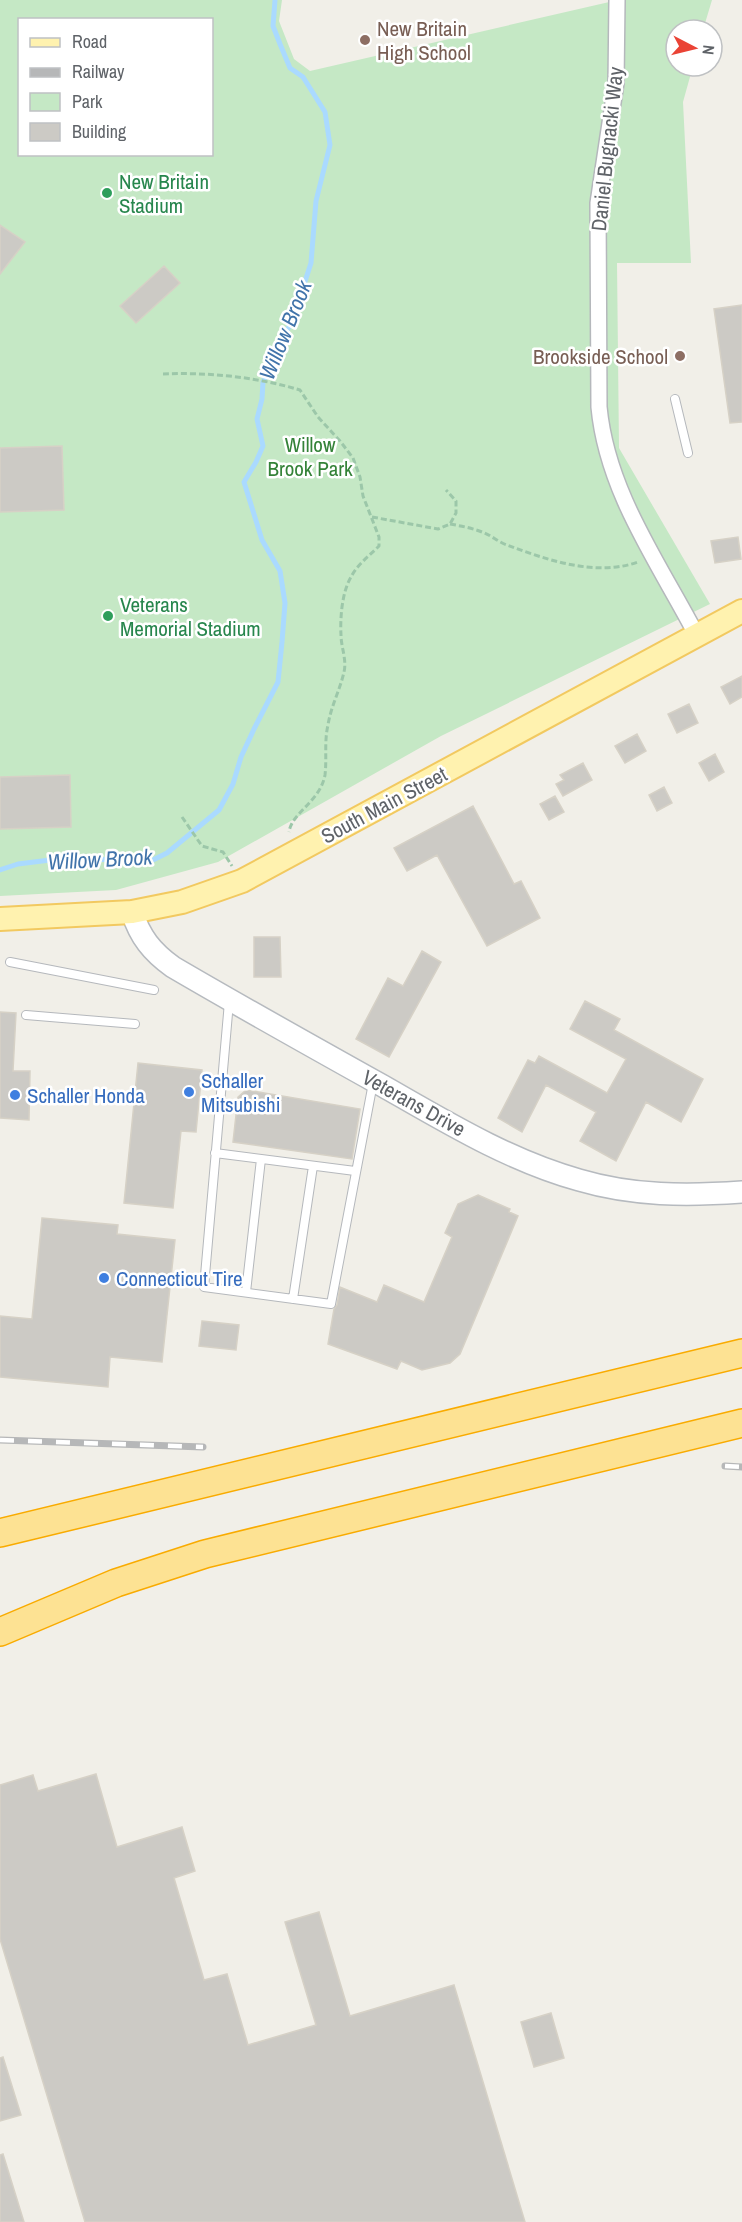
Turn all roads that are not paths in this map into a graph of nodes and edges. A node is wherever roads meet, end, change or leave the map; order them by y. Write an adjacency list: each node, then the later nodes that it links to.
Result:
1 (617, 0): 5 (street, Daniel Bugnacki Way)
2 (675, 399): 3 (lane)
3 (688, 453)
4 (742, 611): 5 (main road, South Main Street)
5 (697, 636): 6 (main road, South Main Street)
6 (132, 912): 7 (main road, South Main Street); 10 (street, Veterans Drive)
7 (0, 919)
8 (10, 962): 9 (lane)
9 (154, 990)
10 (229, 1000): 13 (street, Veterans Drive); 14 (lane)
11 (26, 1015): 12 (lane)
12 (135, 1024)
13 (373, 1081): 17 (lane); 18 (street, Veterans Drive)
14 (214, 1153): 15 (lane); 19 (lane)
15 (261, 1159): 16 (lane); 19 (lane)
16 (313, 1166): 17 (lane); 20 (lane)
17 (355, 1171): 20 (lane)
18 (742, 1192)
19 (246, 1292): 20 (lane)
20 (293, 1299)
21 (742, 1353): 23 (highway)
22 (742, 1423): 24 (highway)
23 (0, 1533)
24 (0, 1632)

